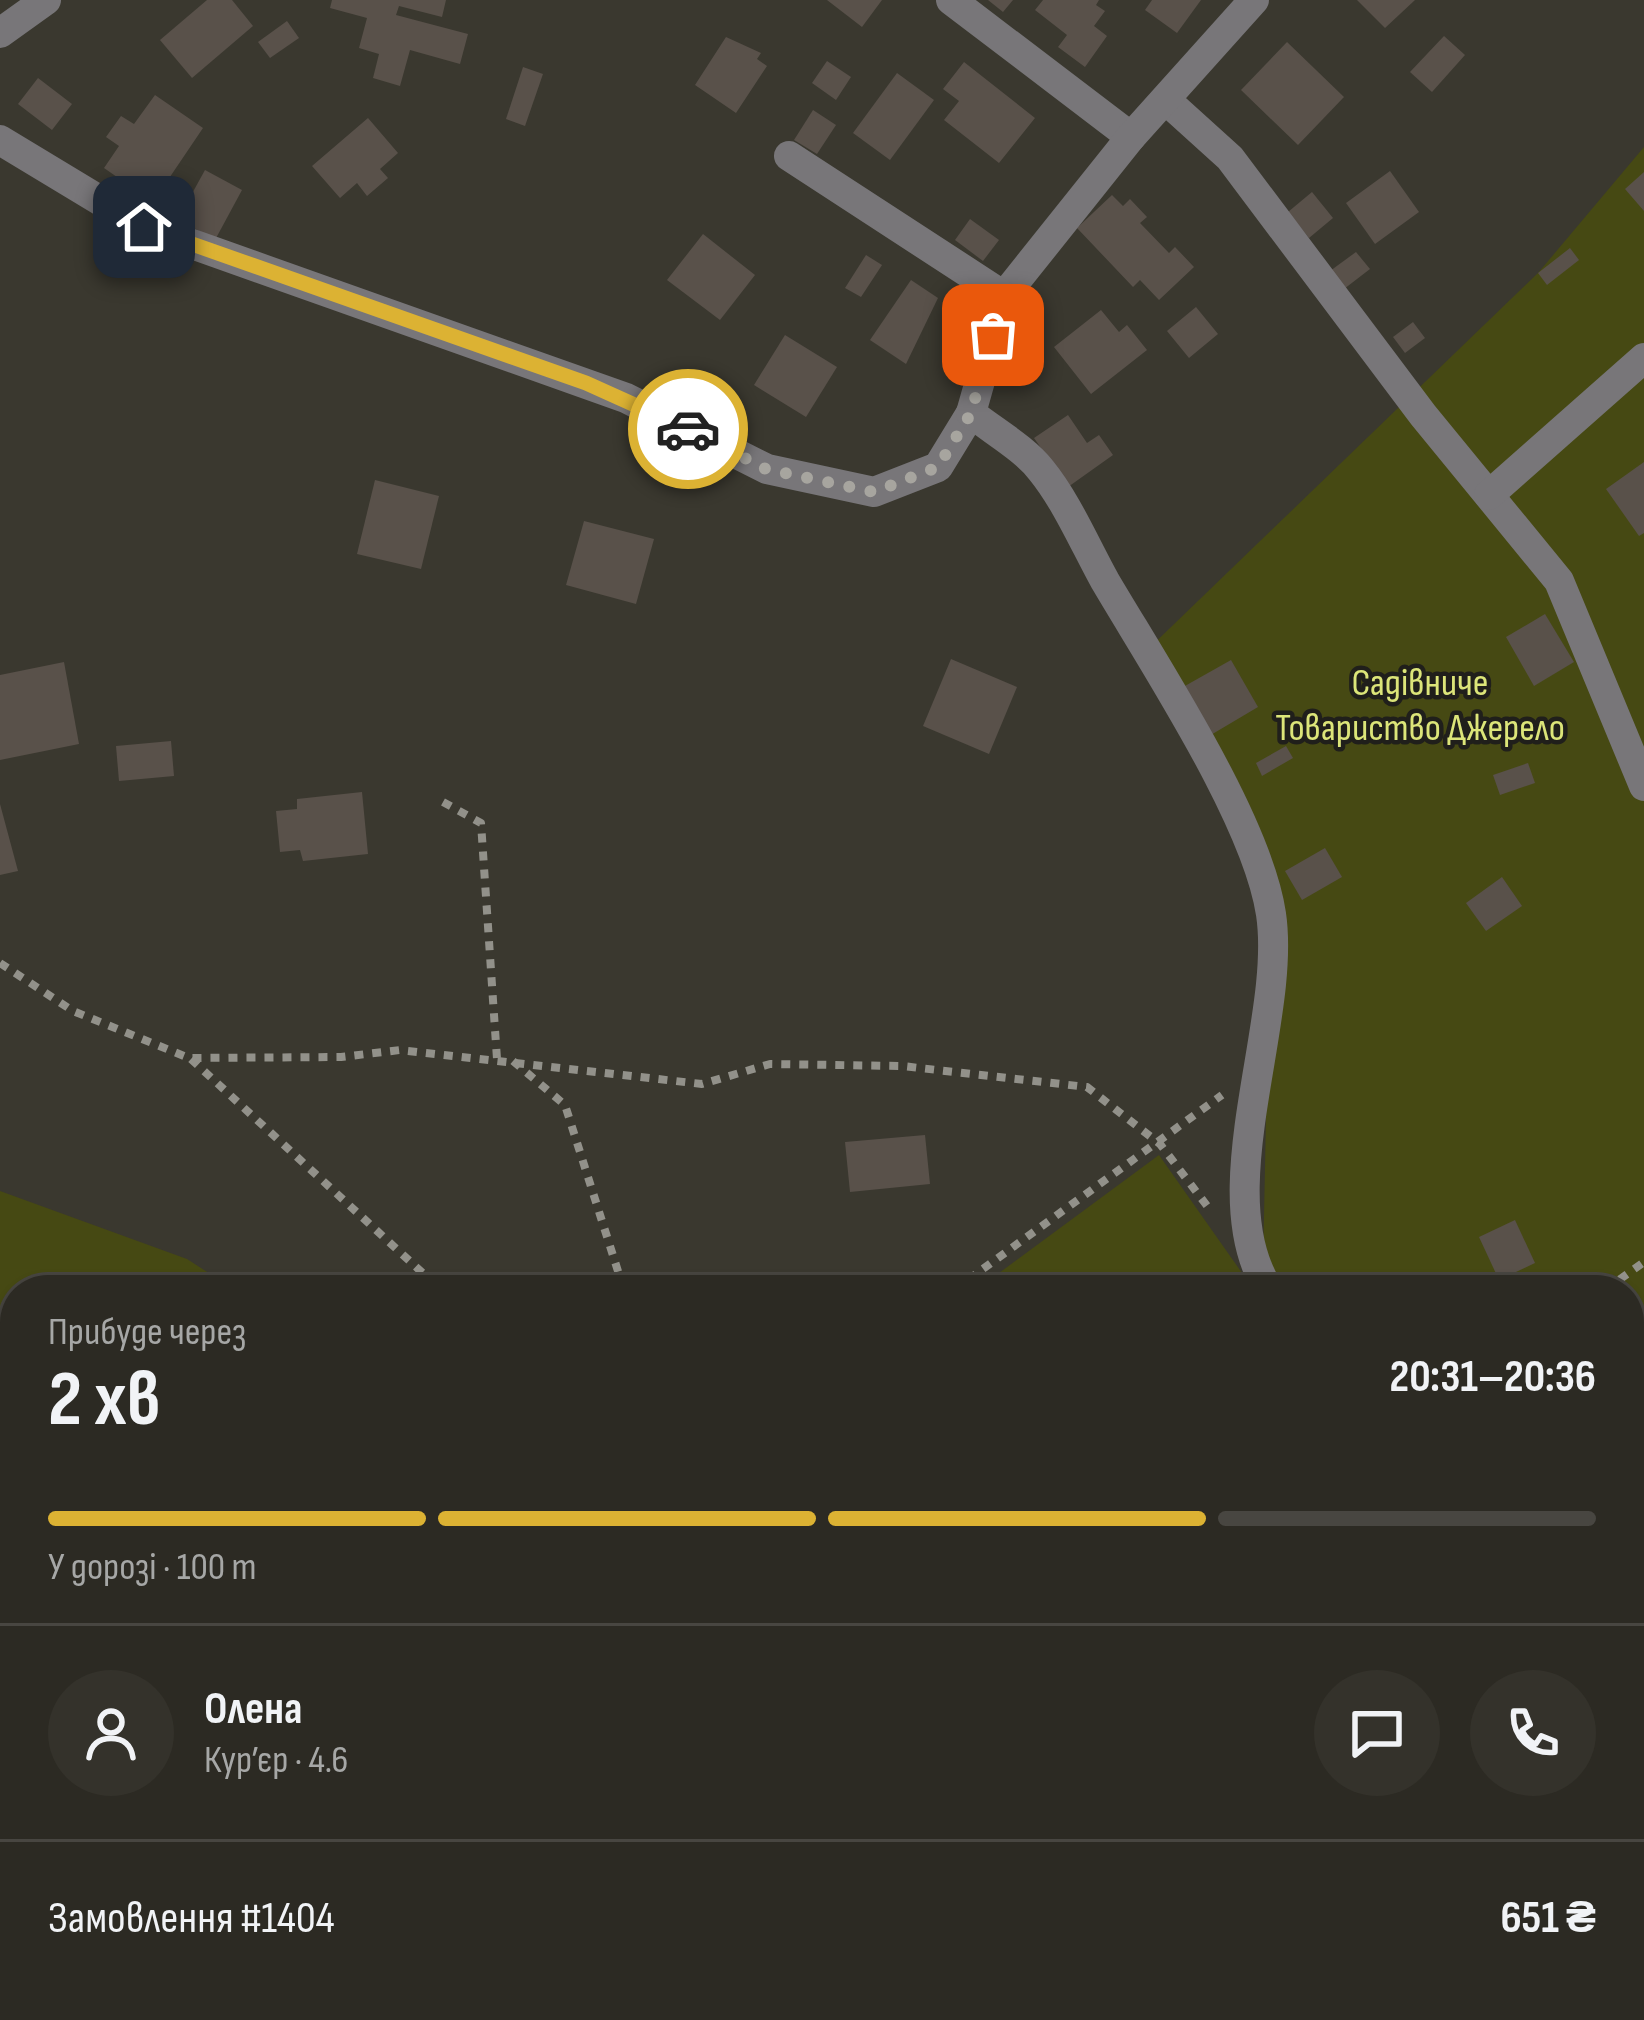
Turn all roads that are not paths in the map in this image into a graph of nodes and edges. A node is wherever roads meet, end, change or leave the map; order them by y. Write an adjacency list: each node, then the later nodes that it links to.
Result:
1 (46, 0): 4 (street)
2 (951, 0): 6 (street)
3 (1254, 0): 5 (street)
4 (0, 34)
5 (1167, 101): 6 (street); 12 (street)
6 (1131, 137): 9 (street)
7 (0, 140): 11 (street)
8 (789, 156): 9 (street)
9 (1004, 296): 11 (street)
10 (1644, 358): 12 (street)
11 (971, 413): 14 (street)
12 (1489, 495): 13 (street)
13 (1644, 787)
14 (1261, 1275)

